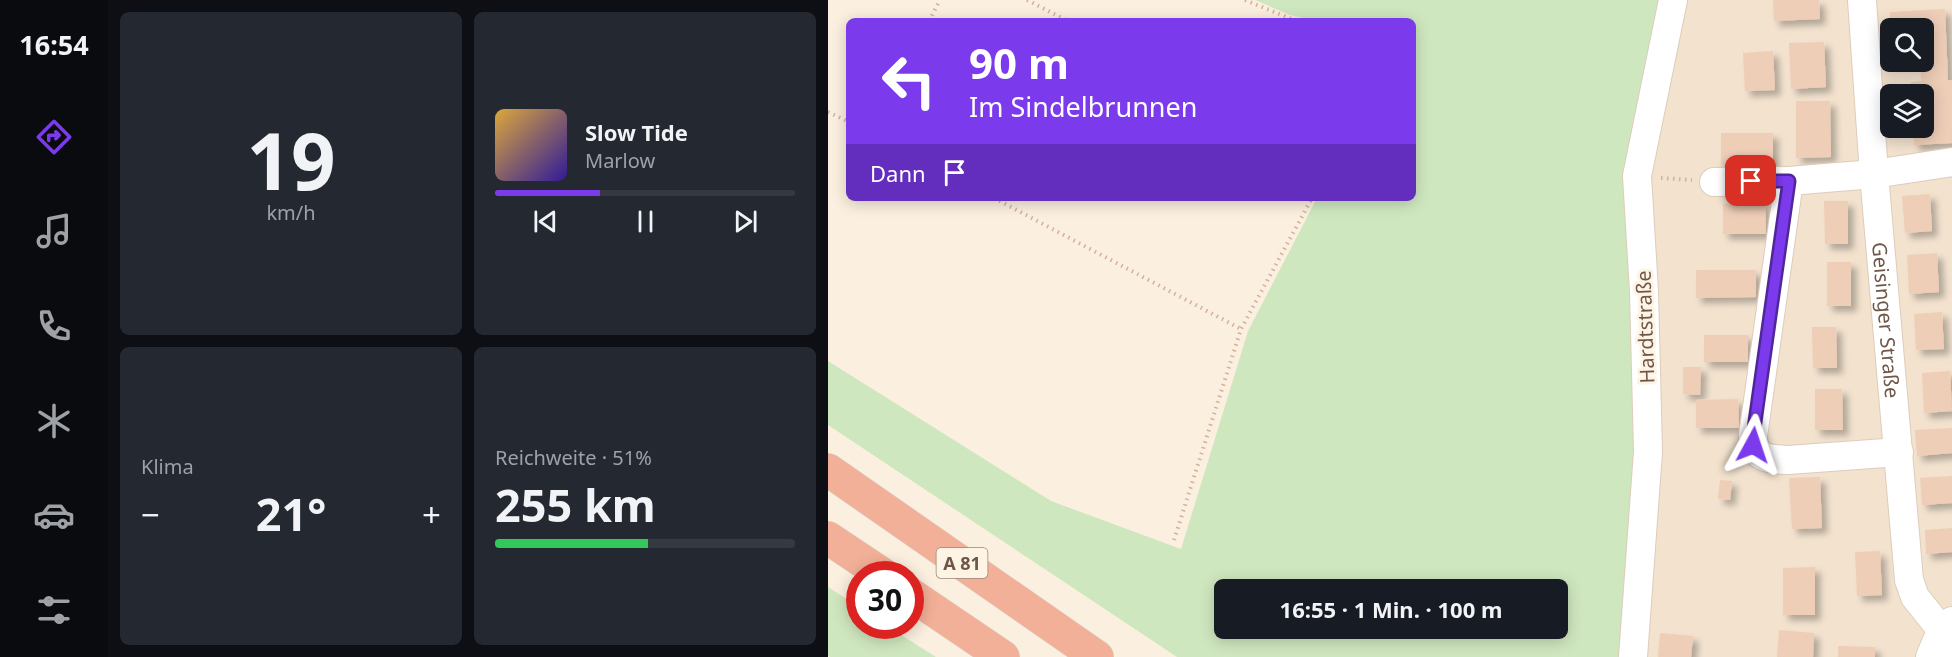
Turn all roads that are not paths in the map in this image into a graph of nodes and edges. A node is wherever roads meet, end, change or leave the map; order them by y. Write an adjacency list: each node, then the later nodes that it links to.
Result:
1 (1673, 0): 15 (street, Hardtstraße)
2 (1862, 0): 4 (street, Geisinger Straße)
3 (1952, 162): 4 (street)
4 (1874, 174): 5 (street); 7 (street, Geisinger Straße)
5 (1789, 181): 6 (street); 7 (street)
6 (1714, 182)
7 (1899, 452): 12 (street, Geisinger Straße)
8 (828, 470): 14 (highway, A 81)
9 (828, 538): 10 (highway)
10 (862, 561)
11 (924, 603): 13 (highway, A 81)
12 (1948, 633): 16 (street)
13 (1003, 657)
14 (1097, 657)
15 (1633, 657)
16 (1930, 657)

